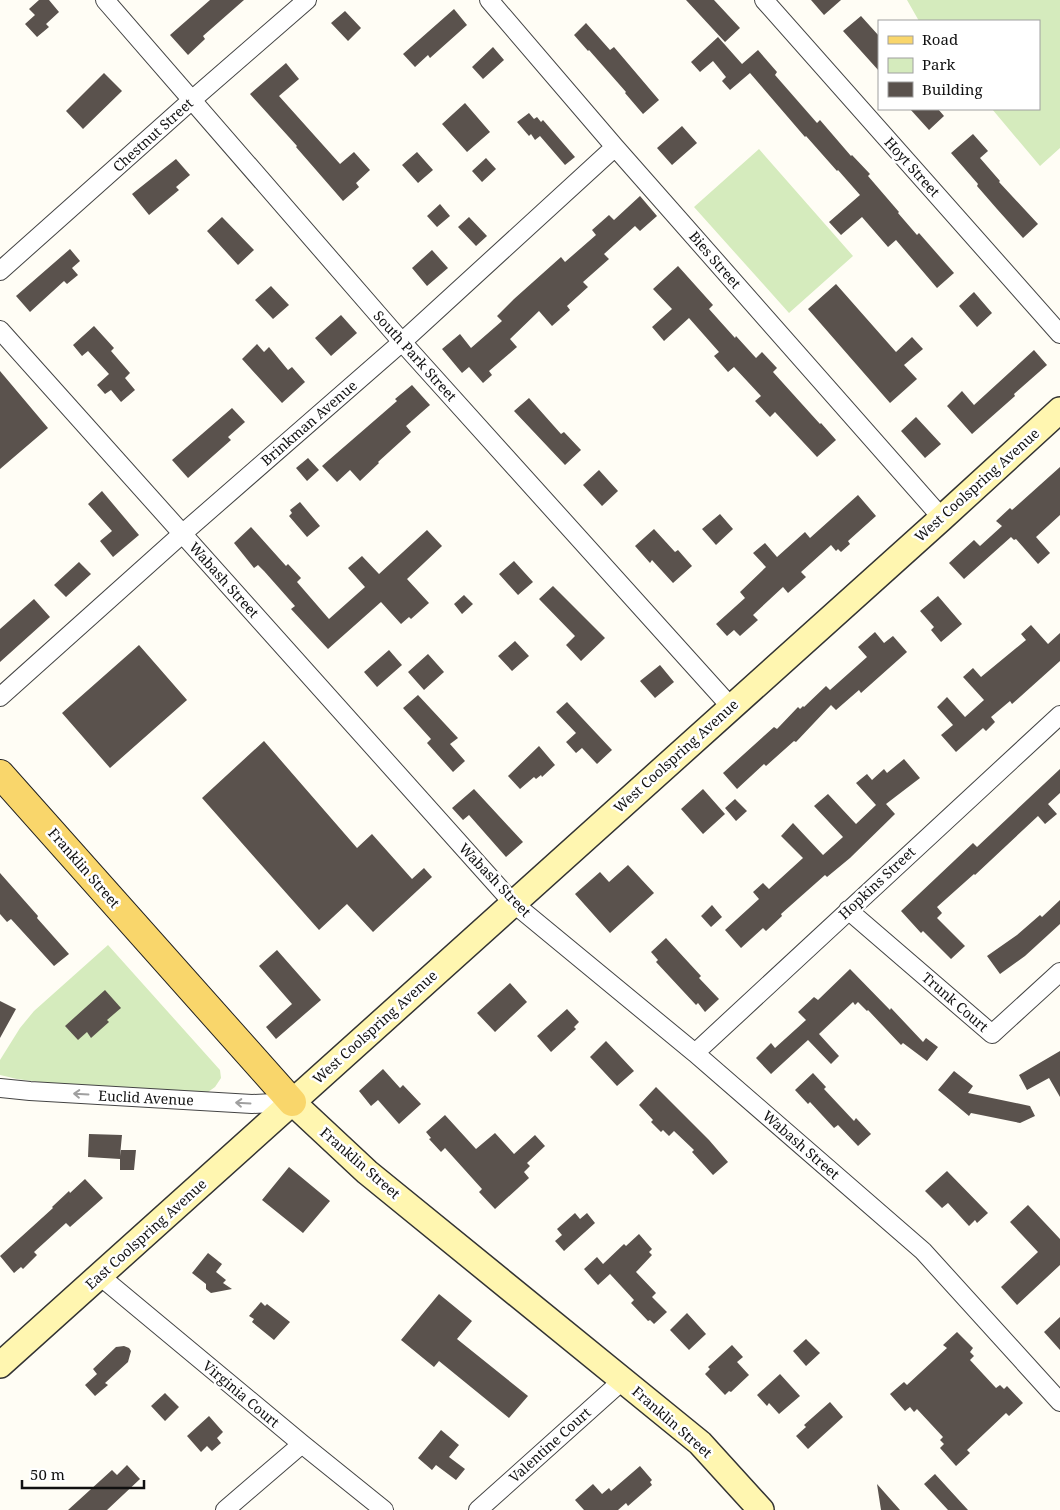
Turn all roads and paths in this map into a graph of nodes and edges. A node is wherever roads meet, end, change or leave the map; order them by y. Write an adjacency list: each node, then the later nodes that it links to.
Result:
1 (105, 0): 5 (street, South Park Street)
2 (307, 0): 5 (street, Chestnut Street)
3 (489, 0): 6 (street, Bies Street)
4 (764, 0): 9 (street, Hoyt Street)
5 (193, 99): 7 (street, Chestnut Street); 10 (street, South Park Street)
6 (615, 147): 10 (street, Brinkman Avenue); 12 (street, Bies Street)
7 (0, 271)
8 (0, 330): 13 (street, Wabash Street)
9 (1060, 334)
10 (402, 342): 13 (street, Brinkman Avenue); 15 (street, South Park Street)
11 (1060, 410): 12 (street, West Coolspring Avenue)
12 (942, 518): 15 (street, West Coolspring Avenue)
13 (182, 534): 14 (street, Brinkman Avenue); 18 (street, Wabash Street)
14 (0, 697)
15 (731, 707): 18 (street, West Coolspring Avenue)
16 (1060, 715): 19 (street, Hopkins Street)
17 (0, 774): 23 (main road, Franklin Street)
18 (513, 903): 21 (street, Wabash Street); 23 (street, West Coolspring Avenue)
19 (848, 910): 20 (street, Trunk Court); 21 (street, Hopkins Street)
20 (1060, 972)
21 (694, 1053): 27 (street, Wabash Street)
22 (0, 1088): 23 (street, Euclid Avenue, one-way to 22)
23 (292, 1102): 24 (street, East Coolspring Avenue); 26 (street, Franklin Street)
24 (100, 1276): 25 (street, East Coolspring Avenue); 28 (street, Virginia Court)
25 (0, 1365)
26 (623, 1380): 31 (street, Valentine Court); 32 (street, Franklin Street)
27 (1060, 1402)
28 (302, 1444): 29 (street); 30 (street, Virginia Court)
29 (225, 1510)
30 (384, 1510)
31 (478, 1510)
32 (761, 1510)

